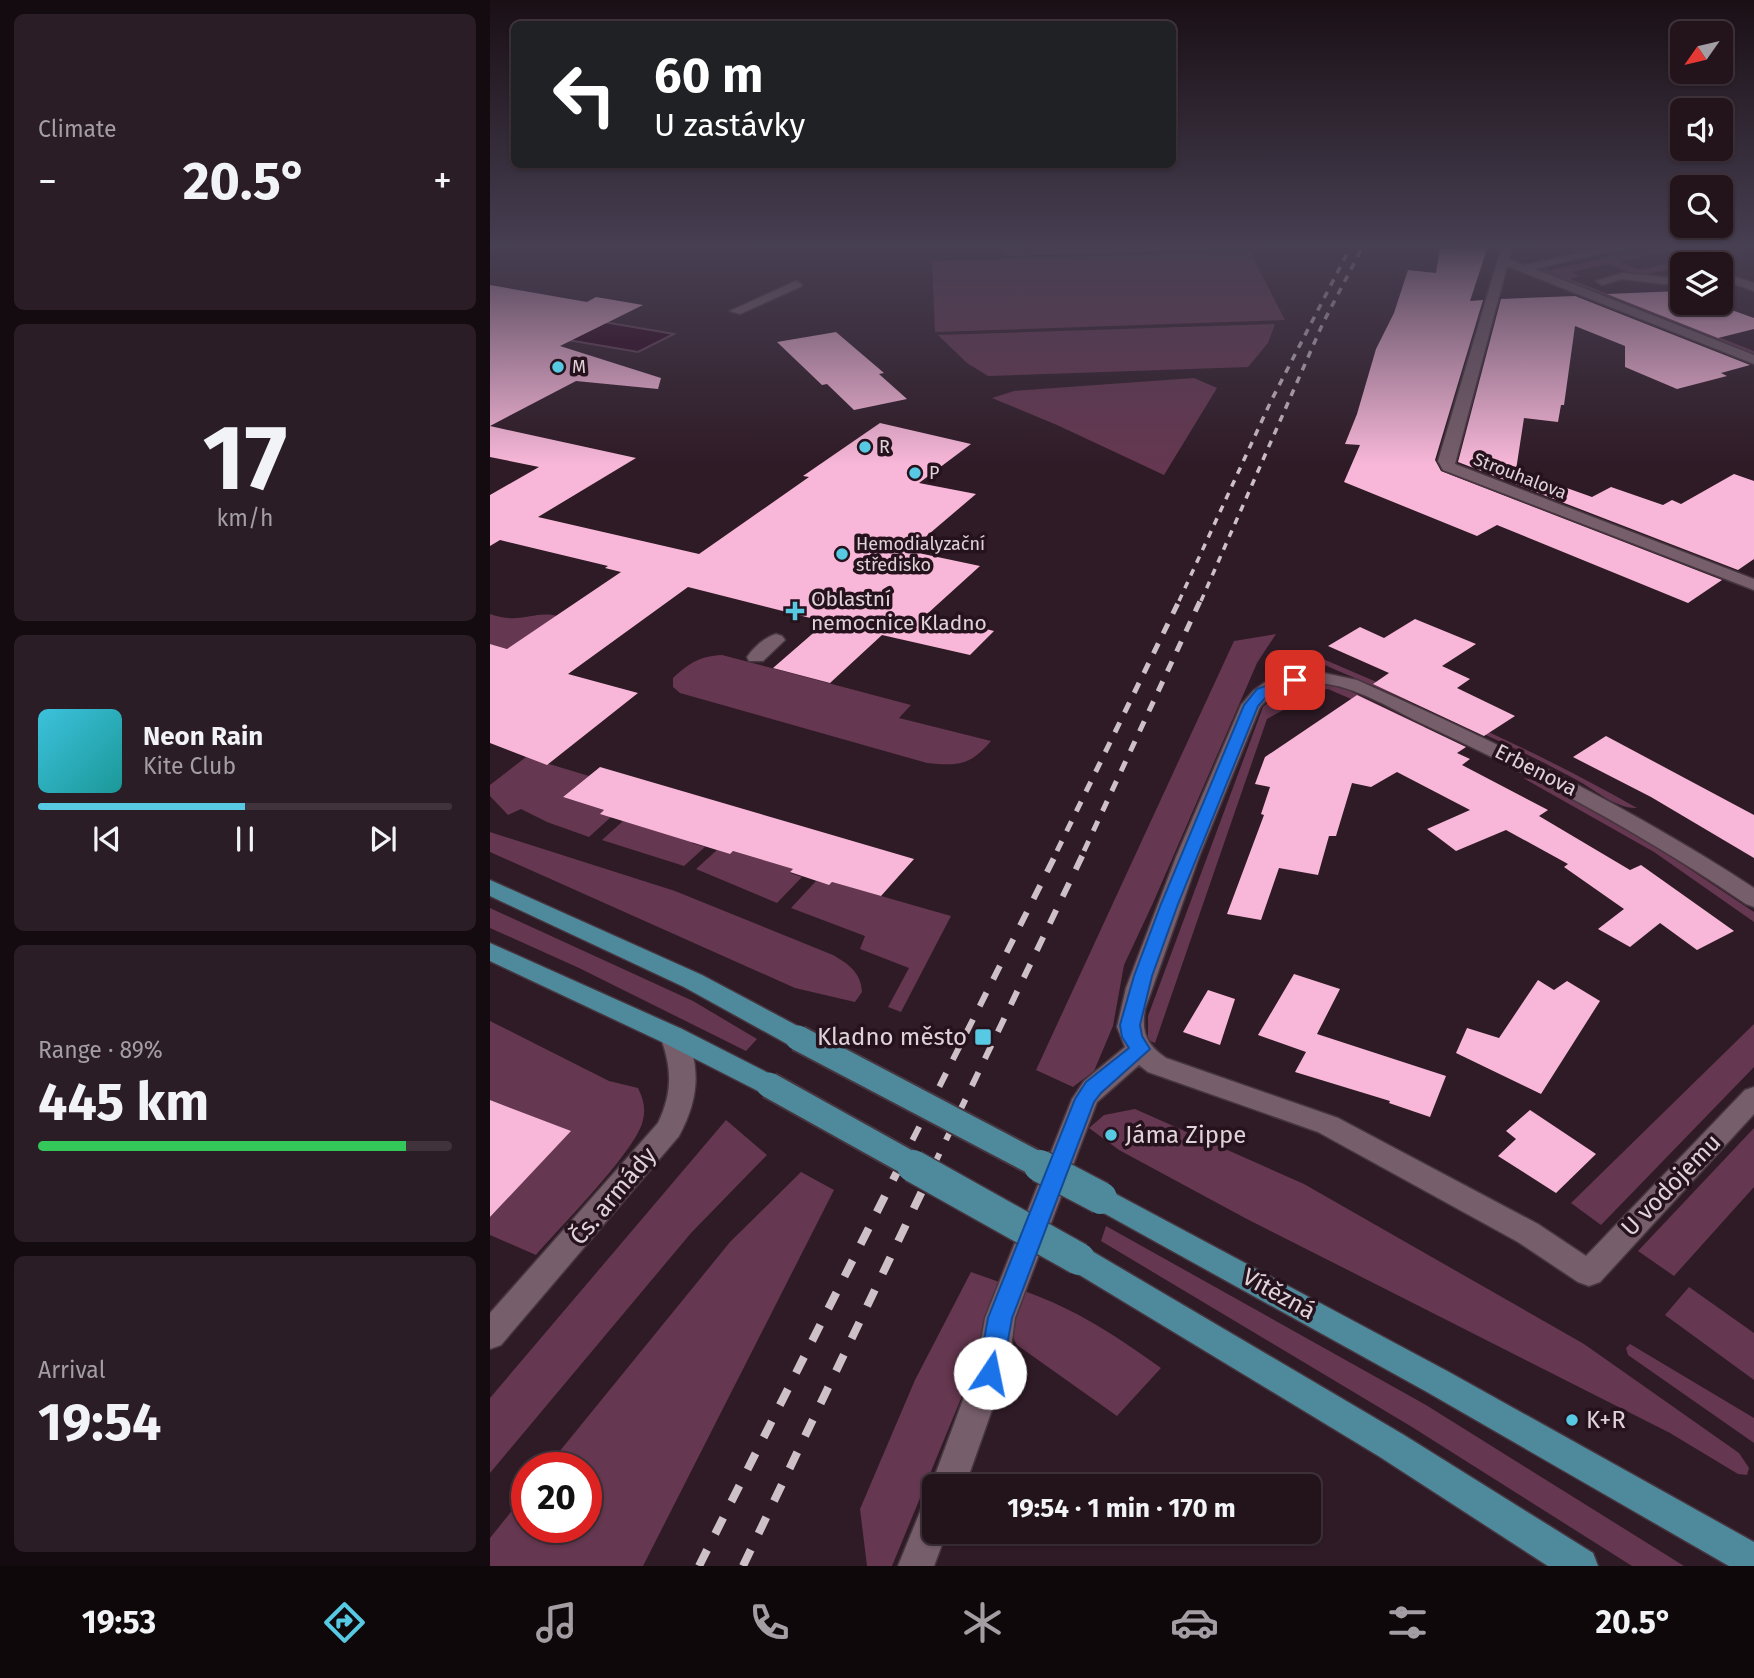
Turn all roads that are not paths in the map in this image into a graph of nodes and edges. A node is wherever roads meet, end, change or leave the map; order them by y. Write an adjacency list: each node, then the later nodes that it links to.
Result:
1 (1487, 319): 4 (street, Strouhalova)
2 (1650, 319): 3 (street)
3 (1754, 360)
4 (1752, 582)
5 (776, 640): 6 (street)
6 (756, 657)
7 (490, 887): 16 (main road, Vítězná, bridge)
8 (1754, 899): 11 (street, Erbenova)
9 (490, 951): 10 (main road)
10 (673, 1036): 13 (street, Čs. armády); 18 (main road, bridge)
11 (1140, 1049): 12 (street, U vodojemu); 14 (street)
12 (1754, 1097)
13 (490, 1335)
14 (952, 1474)
15 (924, 1544): 17 (street)
16 (1754, 1561)
17 (916, 1566)
18 (1580, 1566)

